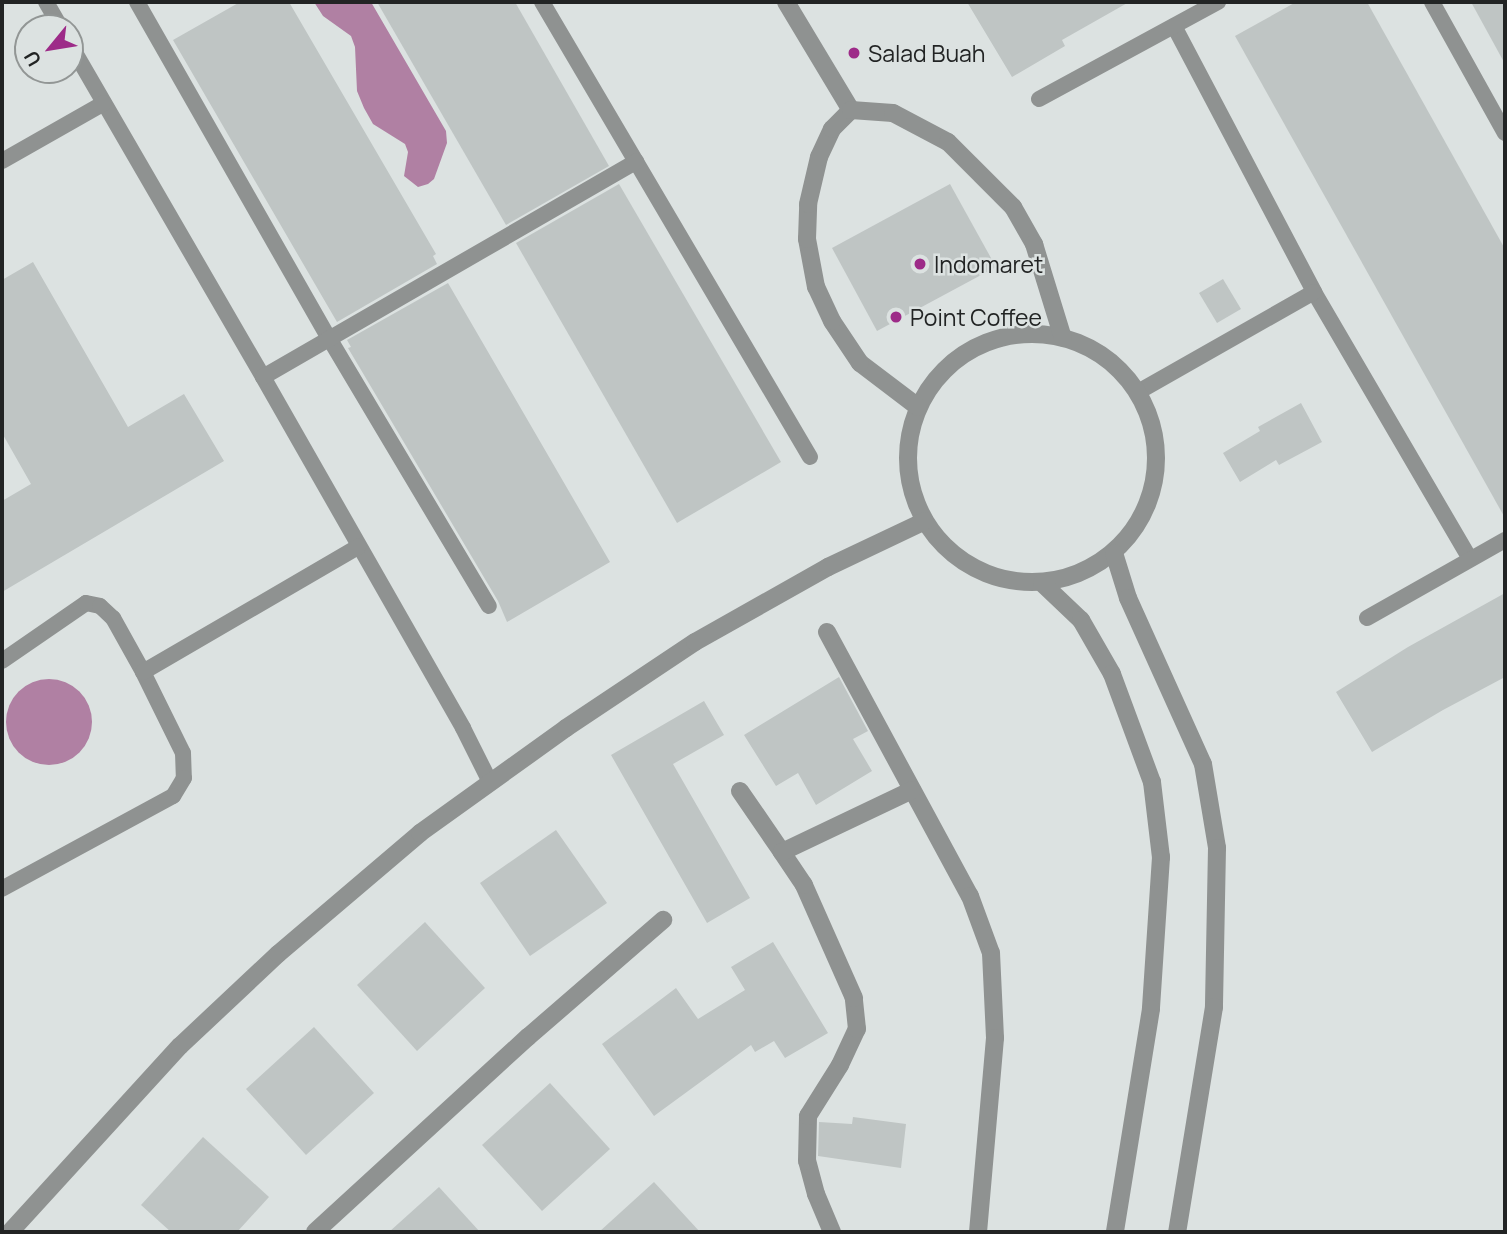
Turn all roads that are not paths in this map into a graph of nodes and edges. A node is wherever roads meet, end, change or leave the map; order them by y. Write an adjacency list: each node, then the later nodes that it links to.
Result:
1 (136, 2): 15 (lane)
2 (542, 2): 13 (lane)
3 (786, 2): 10 (street)
4 (1218, 2): 6 (lane)
5 (1432, 2): 11 (lane)
6 (1174, 26): 8 (lane); 14 (lane)
7 (84, 68): 9 (lane)
8 (1039, 99)
9 (104, 103): 12 (lane); 17 (lane)
10 (850, 110): 16 (street); 19 (street)
11 (1505, 133)
12 (2, 161)
13 (636, 162): 15 (lane); 20 (lane)
14 (1314, 292): 18 (lane); 25 (lane)
15 (329, 338): 17 (lane); 27 (lane)
16 (1063, 338): 18 (street); 19 (street)
17 (263, 377): 23 (lane)
18 (1138, 393): 24 (street)
19 (918, 407): 21 (street)
20 (810, 457)
21 (925, 520): 26 (street); 32 (street)
22 (1505, 540): 25 (lane)
23 (358, 547): 31 (lane); 32 (lane)
24 (1114, 553): 26 (street); 43 (street)
25 (1469, 559): 28 (lane)
26 (1042, 583): 42 (street)
27 (489, 606)
28 (1367, 618)
29 (827, 632): 33 (street)
30 (2, 661): 31 (lane)
31 (143, 672): 36 (lane)
32 (490, 782): 38 (street)
33 (912, 790): 35 (street); 41 (street)
34 (740, 791): 35 (street)
35 (782, 852): 40 (street)
36 (2, 888)
37 (663, 920): 39 (street)
38 (10, 1232)
39 (315, 1232)
40 (832, 1232)
41 (978, 1232)
42 (1115, 1232)
43 (1177, 1232)

